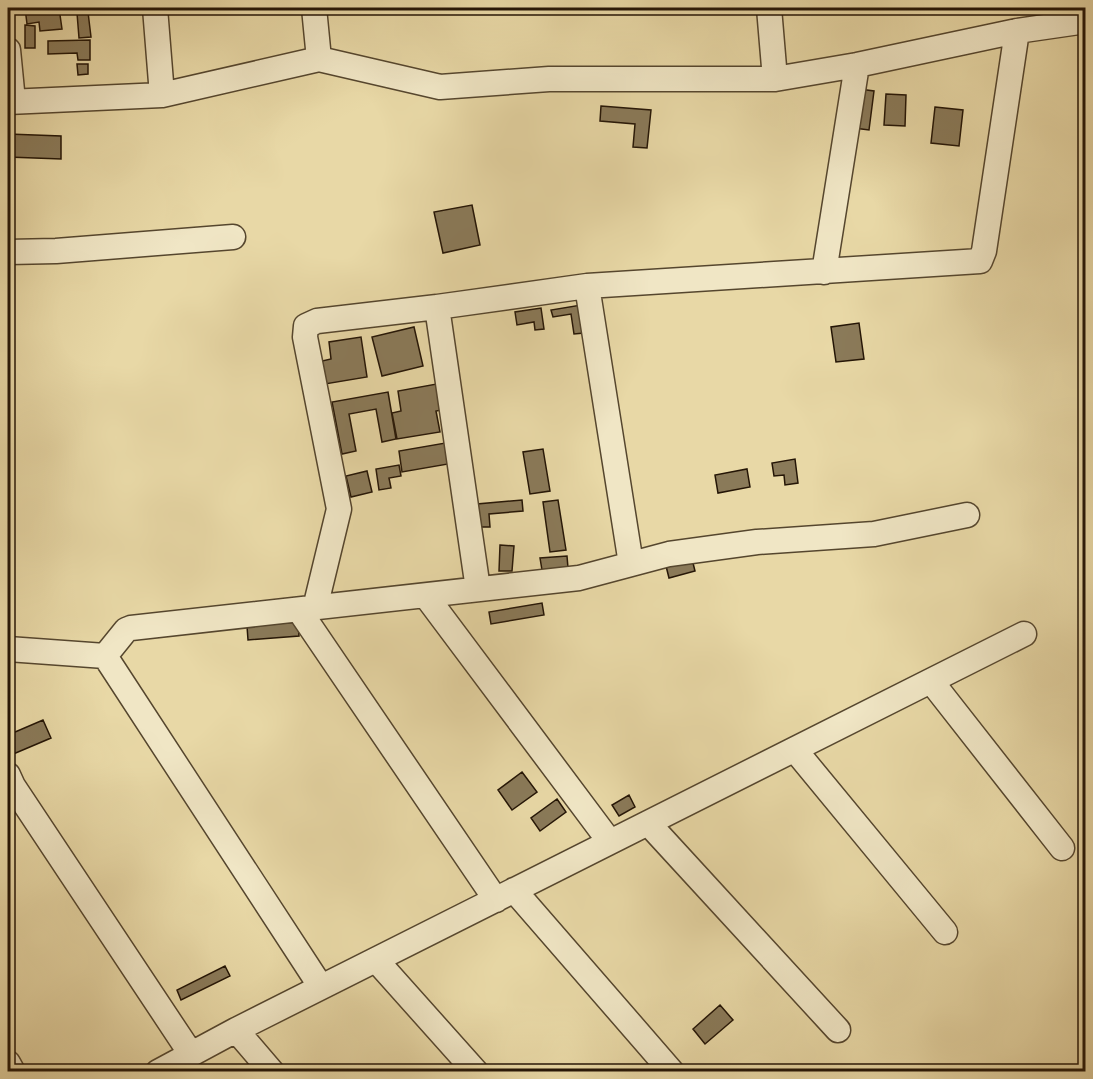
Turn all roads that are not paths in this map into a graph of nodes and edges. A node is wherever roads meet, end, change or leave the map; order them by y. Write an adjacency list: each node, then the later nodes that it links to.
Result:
1 (155, 8): 10 (street)
2 (314, 8): 7 (street)
3 (770, 8): 9 (street)
4 (1086, 21): 5 (street)
5 (1017, 31): 8 (street); 14 (street)
6 (8, 50): 11 (street)
7 (319, 60): 9 (street); 10 (street)
8 (857, 65): 9 (street); 14 (street)
9 (775, 79)
10 (162, 95): 11 (street)
11 (10, 102)
12 (234, 237): 13 (street)
13 (8, 252)
14 (824, 272): 15 (street)
15 (587, 286): 16 (street); 18 (street)
16 (437, 307): 19 (street); 21 (street)
17 (967, 514): 18 (street)
18 (632, 564): 19 (street)
19 (478, 589): 20 (street)
20 (426, 596): 21 (street); 29 (street)
21 (307, 609): 24 (street); 31 (street)
22 (1024, 634): 25 (street)
23 (8, 649): 24 (street)
24 (105, 656): 34 (street)
25 (931, 681): 26 (street); 30 (street)
26 (795, 750): 28 (street); 32 (street)
27 (8, 775): 37 (street)
28 (648, 823): 29 (street); 36 (street)
29 (610, 842): 31 (street)
30 (1062, 848)
31 (505, 895): 33 (street); 43 (street)
32 (945, 932)
33 (376, 960): 34 (street); 42 (street)
34 (321, 987): 35 (street)
35 (236, 1030): 37 (street); 41 (street)
36 (838, 1030)
37 (191, 1054): 40 (street)
38 (8, 1063): 39 (street)
39 (13, 1071)
40 (158, 1071)
41 (272, 1071)
42 (476, 1071)
43 (672, 1071)

